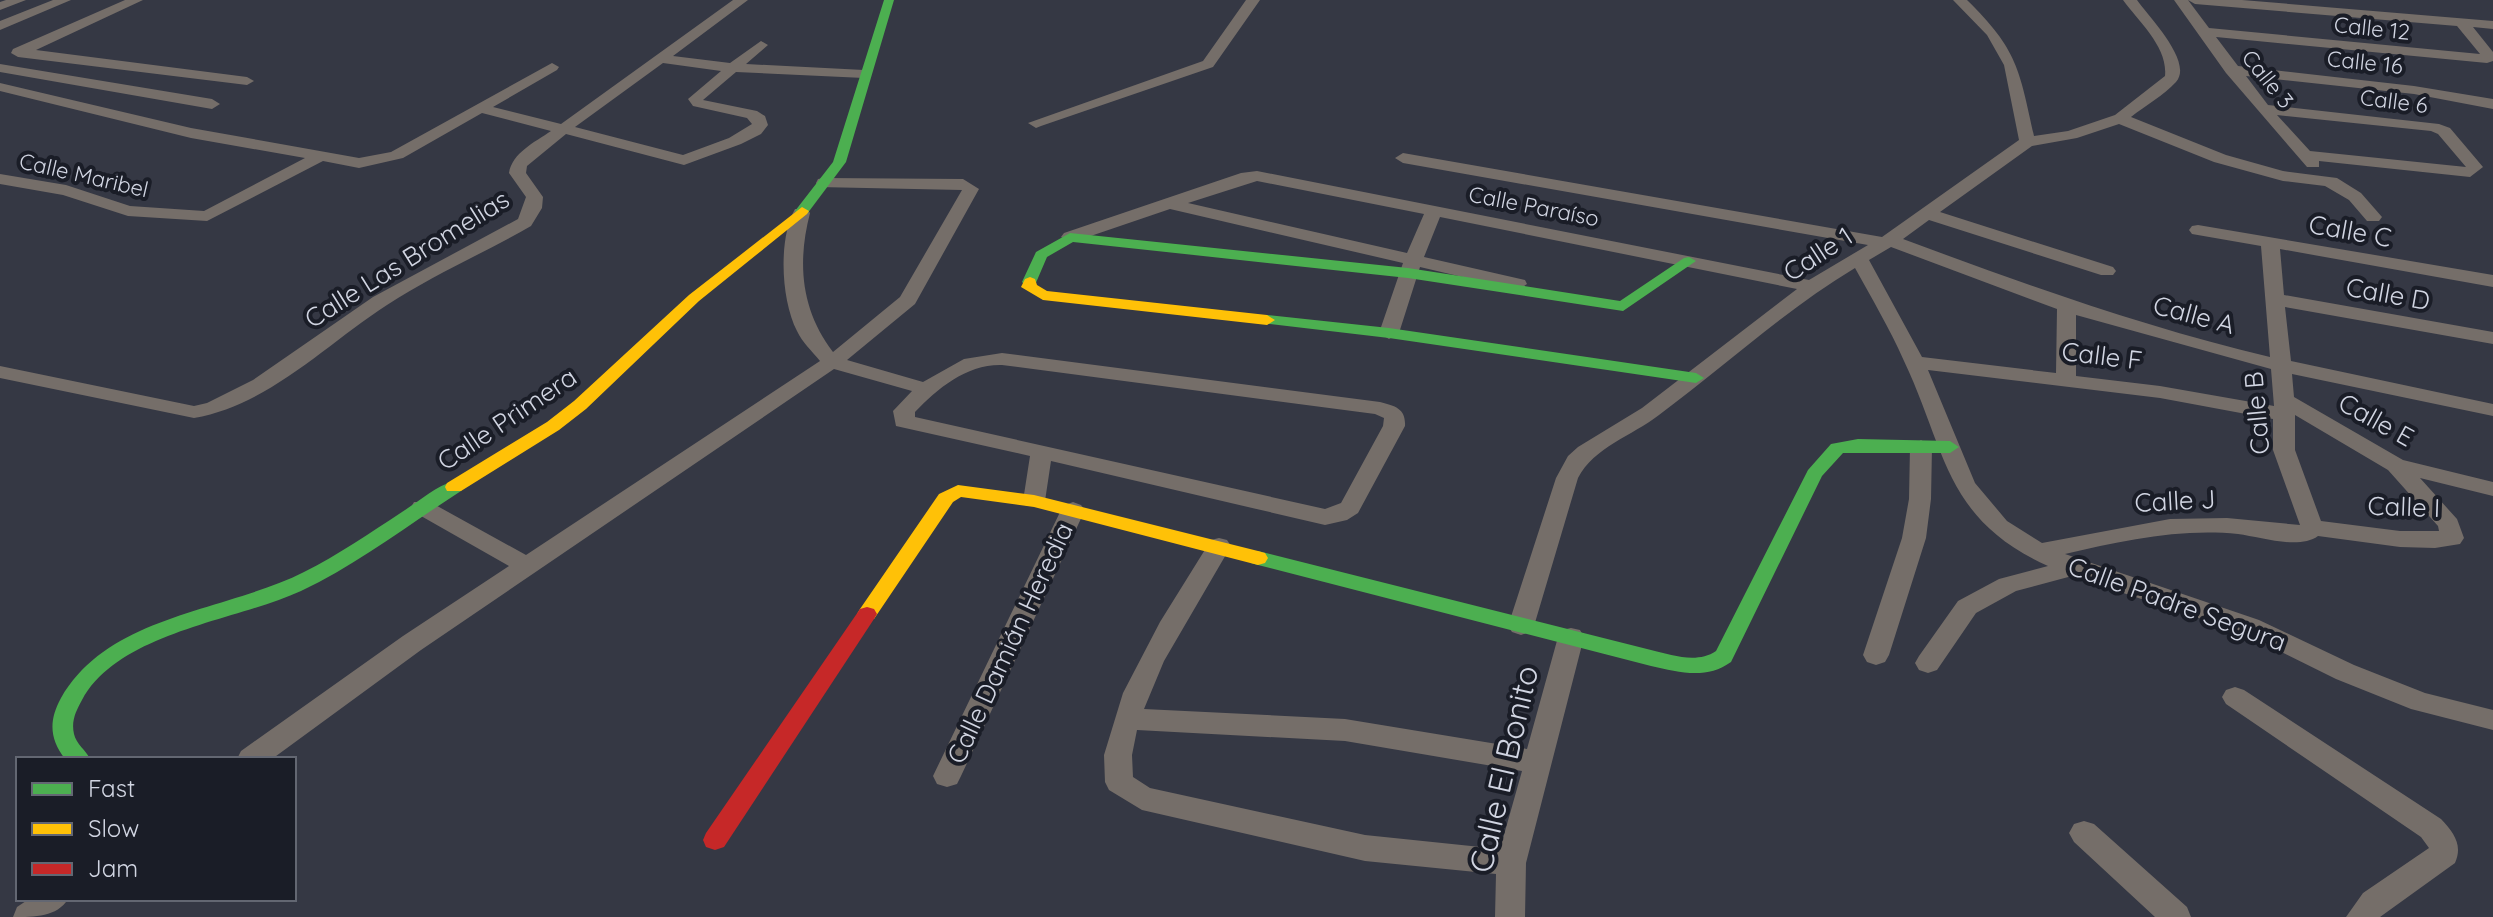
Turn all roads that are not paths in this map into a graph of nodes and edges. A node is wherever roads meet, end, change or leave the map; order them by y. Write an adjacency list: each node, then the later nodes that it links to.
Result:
1 (19, 0): 11 (street)
2 (64, 0): 12 (street)
3 (136, 0): 18 (street)
4 (741, 0): 19 (street, Calle Las Bromelias)
5 (889, 0): 24 (street, Calle Primera)
6 (1253, 0): 32 (street)
7 (1960, 0): 34 (street)
8 (2130, 0): 31 (street, Calle 1)
9 (2181, 0): 16 (street, Calle 3)
10 (2195, 0): 13 (street)
11 (0, 6): 12 (street)
12 (37, 13): 15 (street)
13 (2461, 22): 14 (street); 16 (street, Calle 12)
14 (2493, 25)
15 (0, 26)
16 (2205, 32): 23 (street, Calle 3)
17 (761, 45): 22 (street)
18 (18, 52): 20 (street); 25 (street)
19 (664, 59): 22 (street); 33 (street, Calle Las Bromelias)
20 (0, 66): 27 (street)
21 (552, 67): 29 (street)
22 (734, 68): 24 (street); 33 (street)
23 (2231, 70): 28 (street, Calle 16); 30 (street, Calle 3)
24 (864, 74): 40 (street, Calle Primera)
25 (247, 81)
26 (0, 87): 36 (street)
27 (212, 104)
28 (2493, 104)
29 (481, 108): 33 (street); 36 (street)
30 (2263, 109): 35 (street, Calle 3); 35 (street, Calle 6)
31 (2120, 118): 34 (street, Calle 1); 39 (street)
32 (1036, 123)
33 (563, 128): 63 (street, Calle Las Bromelias)
34 (2027, 142): 44 (street, Calle 1)
35 (2304, 155): 39 (street, Calle 3)
36 (321, 156): 38 (street, Calle Maribel)
37 (1403, 158): 48 (street, Calle A)
38 (0, 179)
39 (2328, 180): 45 (street)
40 (824, 183): 43 (street, Calle Primera); 60 (street)
41 (1172, 204): 42 (street, Calle Paraíso); 47 (street); 52 (street)
42 (1434, 210): 51 (street, Calle Paraíso); 52 (street)
43 (801, 213): 60 (street); 75 (street, Calle Primera)
44 (1927, 214): 48 (street, Calle 1); 53 (street)
45 (2373, 217)
46 (2198, 230): 49 (street, Calle C)
47 (1070, 237): 52 (street); 58 (street)
48 (1887, 241): 50 (street, Calle 1); 57 (street, Calle A)
49 (2270, 243): 54 (street, Calle C); 56 (street, Calle B)
50 (1859, 258): 55 (street, Calle 1); 61 (street, Calle Padre Segura)
51 (1689, 261): 52 (street); 55 (street, Calle Paraíso)
52 (1410, 266): 58 (street)
53 (2107, 271)
54 (2493, 281)
55 (1812, 286): 64 (street, Calle 1)
56 (2274, 299): 59 (street, Calle D); 62 (street, Calle B)
57 (2067, 306): 62 (street, Calle A); 65 (street)
58 (1389, 333): 64 (street)
59 (2493, 338)
60 (831, 362): 66 (street); 80 (street)
61 (1915, 362): 65 (street, Calle F); 70 (street, Calle Padre Segura)
62 (2281, 365): 67 (street, Calle B); 68 (street, Calle A)
63 (0, 372)
64 (1696, 378): 82 (street, Calle 1)
65 (2066, 379): 67 (street, Calle F)
66 (926, 389): 71 (street); 71 (street)
67 (2283, 407): 72 (street, Calle E); 77 (street, Calle B)
68 (2493, 410)
69 (1921, 447): 70 (street); 83 (street); 84 (street)
70 (1950, 447): 79 (street, Calle Padre Segura)
71 (1041, 453): 74 (street)
72 (2396, 465): 73 (street, Calle E); 77 (street, Calle I)
73 (2493, 489)
74 (1034, 501): 76 (street); 94 (street)
75 (422, 507): 80 (street); 89 (street, Calle Primera)
76 (1073, 510): 78 (street); 92 (street, Calle Damián Heredia)
77 (2312, 527): 79 (street, Calle J)
78 (1219, 546): 82 (street); 87 (street)
79 (2039, 552): 81 (street, Calle Padre Segura)
80 (527, 566): 90 (street)
81 (2073, 567): 85 (street); 88 (street, Calle Padre Segura)
82 (1521, 626): 83 (street)
83 (1571, 637): 91 (street, Calle El Bonito)
84 (1876, 655)
85 (1928, 663)
86 (2235, 697): 100 (street)
87 (1128, 719): 91 (street); 95 (street)
88 (2493, 720)
89 (76, 757)
90 (254, 757)
91 (1537, 762): 95 (street, Calle El Bonito)
92 (947, 776)
93 (2084, 833): 99 (street)
94 (715, 840)
95 (1511, 863): 98 (street, Calle El Bonito)
96 (50, 901): 97 (street)
97 (28, 917)
98 (1510, 917)
99 (2176, 917)
100 (2361, 917)

